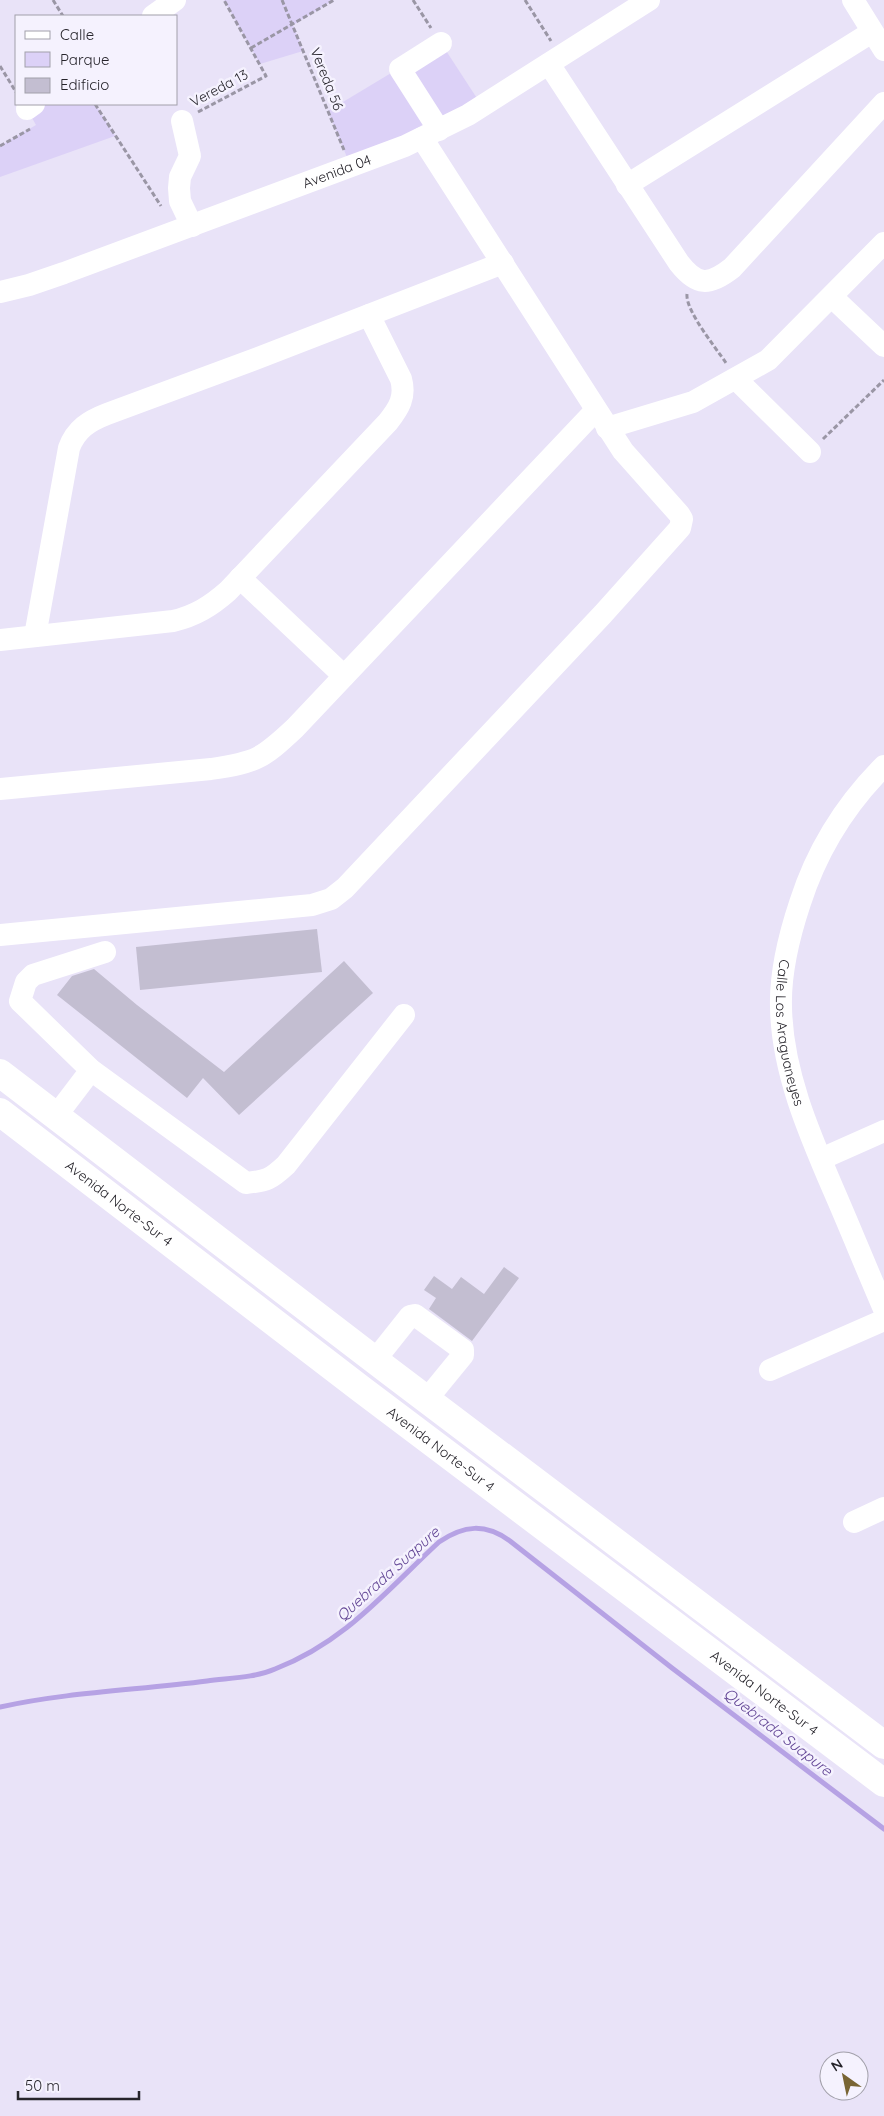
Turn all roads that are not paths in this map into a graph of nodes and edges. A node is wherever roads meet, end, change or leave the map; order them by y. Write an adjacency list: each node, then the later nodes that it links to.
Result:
1 (175, 0): 4 (street)
2 (649, 0): 7 (street, Avenida 04)
3 (853, 0): 5 (street)
4 (154, 15)
5 (878, 41): 11 (street)
6 (441, 43): 10 (street)
7 (555, 60): 10 (street, Avenida 04); 11 (street)
8 (884, 103): 11 (street)
9 (182, 121): 12 (street)
10 (430, 134): 12 (street, Avenida 04); 14 (street)
11 (627, 185)
12 (184, 229): 15 (street, Avenida 04)
13 (884, 243): 16 (street)
14 (503, 263): 17 (street); 20 (street)
15 (0, 292)
16 (832, 297): 18 (street); 19 (street)
17 (369, 315): 22 (street); 23 (street)
18 (884, 346)
19 (736, 379): 20 (street); 21 (street)
20 (601, 419): 25 (street); 28 (street)
21 (810, 452)
22 (240, 578): 23 (street); 25 (street)
23 (35, 636): 24 (street)
24 (0, 640)
25 (344, 676): 27 (street)
26 (884, 766): 36 (street, Calle Los Araguaneyes)
27 (0, 789)
28 (0, 935)
29 (106, 952): 31 (street)
30 (404, 1015): 31 (street)
31 (91, 1070): 33 (street)
32 (0, 1073): 33 (main road)
33 (56, 1116): 39 (main road)
34 (6, 1121): 45 (main road, Avenida Norte-Sur 4)
35 (884, 1131): 36 (street)
36 (821, 1160): 37 (street, Calle Los Araguaneyes)
37 (884, 1309)
38 (884, 1320): 40 (street)
39 (375, 1360): 41 (main road); 41 (street)
40 (770, 1370)
41 (427, 1399): 44 (main road)
42 (884, 1508): 43 (street)
43 (854, 1522)
44 (884, 1745)
45 (884, 1783)

